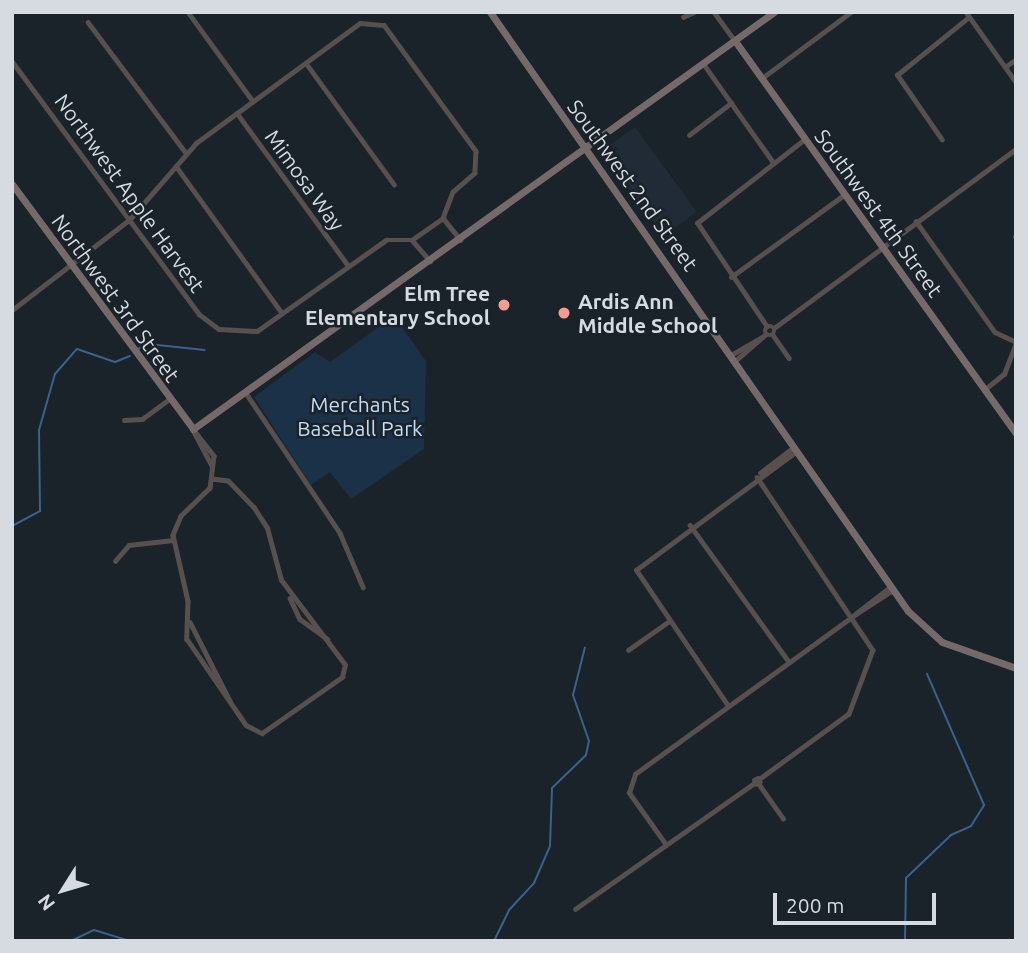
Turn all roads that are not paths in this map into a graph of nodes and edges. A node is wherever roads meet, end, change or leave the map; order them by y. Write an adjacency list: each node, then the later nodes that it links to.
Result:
1 (188, 12): 18 (street)
2 (490, 12): 24 (street, Southwest 2nd Street)
3 (694, 12): 8 (street)
4 (714, 12): 10 (street, Southwest 4th Street)
5 (774, 12): 10 (street)
6 (851, 12): 16 (street)
7 (968, 14): 15 (street); 23 (street)
8 (683, 17)
9 (88, 22): 26 (street)
10 (734, 41): 14 (street); 16 (street, Southwest 4th Street)
11 (1016, 59): 15 (street)
12 (13, 61): 33 (street, Northwest Apple Harvest)
13 (306, 63): 18 (street); 30 (street); 32 (street)
14 (703, 64): 19 (street); 24 (street)
15 (1005, 67): 17 (street)
16 (762, 79): 22 (street, Southwest 4th Street)
17 (1016, 82)
18 (253, 101): 20 (street)
19 (731, 103): 21 (street); 27 (street)
20 (237, 113): 26 (street); 40 (street, Mimosa Way)
21 (689, 135)
22 (805, 139): 27 (street); 31 (street, Southwest 4th Street)
23 (942, 140)
24 (587, 149): 36 (street); 48 (street, Southwest 2nd Street)
25 (1016, 149): 34 (street)
26 (186, 153): 28 (street)
27 (773, 162): 41 (street)
28 (176, 166): 33 (street); 43 (street)
29 (12, 184): 38 (street, Northwest 3rd Street)
30 (394, 184)
31 (845, 195): 37 (street, Southwest 4th Street); 41 (street)
32 (443, 218): 35 (street); 36 (street)
33 (130, 219): 38 (street); 43 (street, Northwest Apple Harvest)
34 (916, 221): 37 (street); 47 (street)
35 (412, 240): 39 (street); 40 (street)
36 (462, 240): 39 (street)
37 (883, 248): 44 (street); 50 (street, Southwest 4th Street)
38 (69, 262): 42 (street); 52 (street, Northwest 3rd Street)
39 (431, 262): 51 (street)
40 (348, 265): 43 (street)
41 (731, 277): 45 (street)
42 (12, 310)
43 (282, 313)
44 (774, 328): 45 (street); 46 (street)
45 (765, 333): 46 (street); 48 (street)
46 (773, 335): 49 (street)
47 (1016, 342): 50 (street)
48 (733, 358): 56 (street, Southwest 2nd Street)
49 (789, 358)
50 (984, 390): 55 (street, Southwest 4th Street)
51 (246, 393): 54 (street); 62 (street)
52 (168, 400): 53 (street); 54 (street, Northwest 3rd Street)
53 (124, 420)
54 (193, 429): 58 (street)
55 (1016, 434)
56 (796, 449): 57 (street); 63 (street, Southwest 2nd Street)
57 (757, 477): 59 (street); 65 (street)
58 (212, 479): 60 (street); 64 (street)
59 (690, 525): 67 (street); 70 (street)
60 (173, 540): 61 (street); 66 (street)
61 (115, 561)
62 (363, 587)
63 (892, 589): 65 (street); 71 (street, Southwest 2nd Street)
64 (289, 594): 68 (street); 68 (street)
65 (850, 619): 70 (street); 74 (street)
66 (189, 621): 72 (street); 72 (street)
67 (668, 622): 69 (street); 73 (street)
68 (329, 639): 72 (street)
69 (628, 650)
70 (789, 662): 73 (street)
71 (1016, 668)
72 (232, 705)
73 (728, 706): 76 (street)
74 (758, 782): 75 (street); 76 (street)
75 (783, 818)
76 (666, 845): 77 (street)
77 (575, 909)

